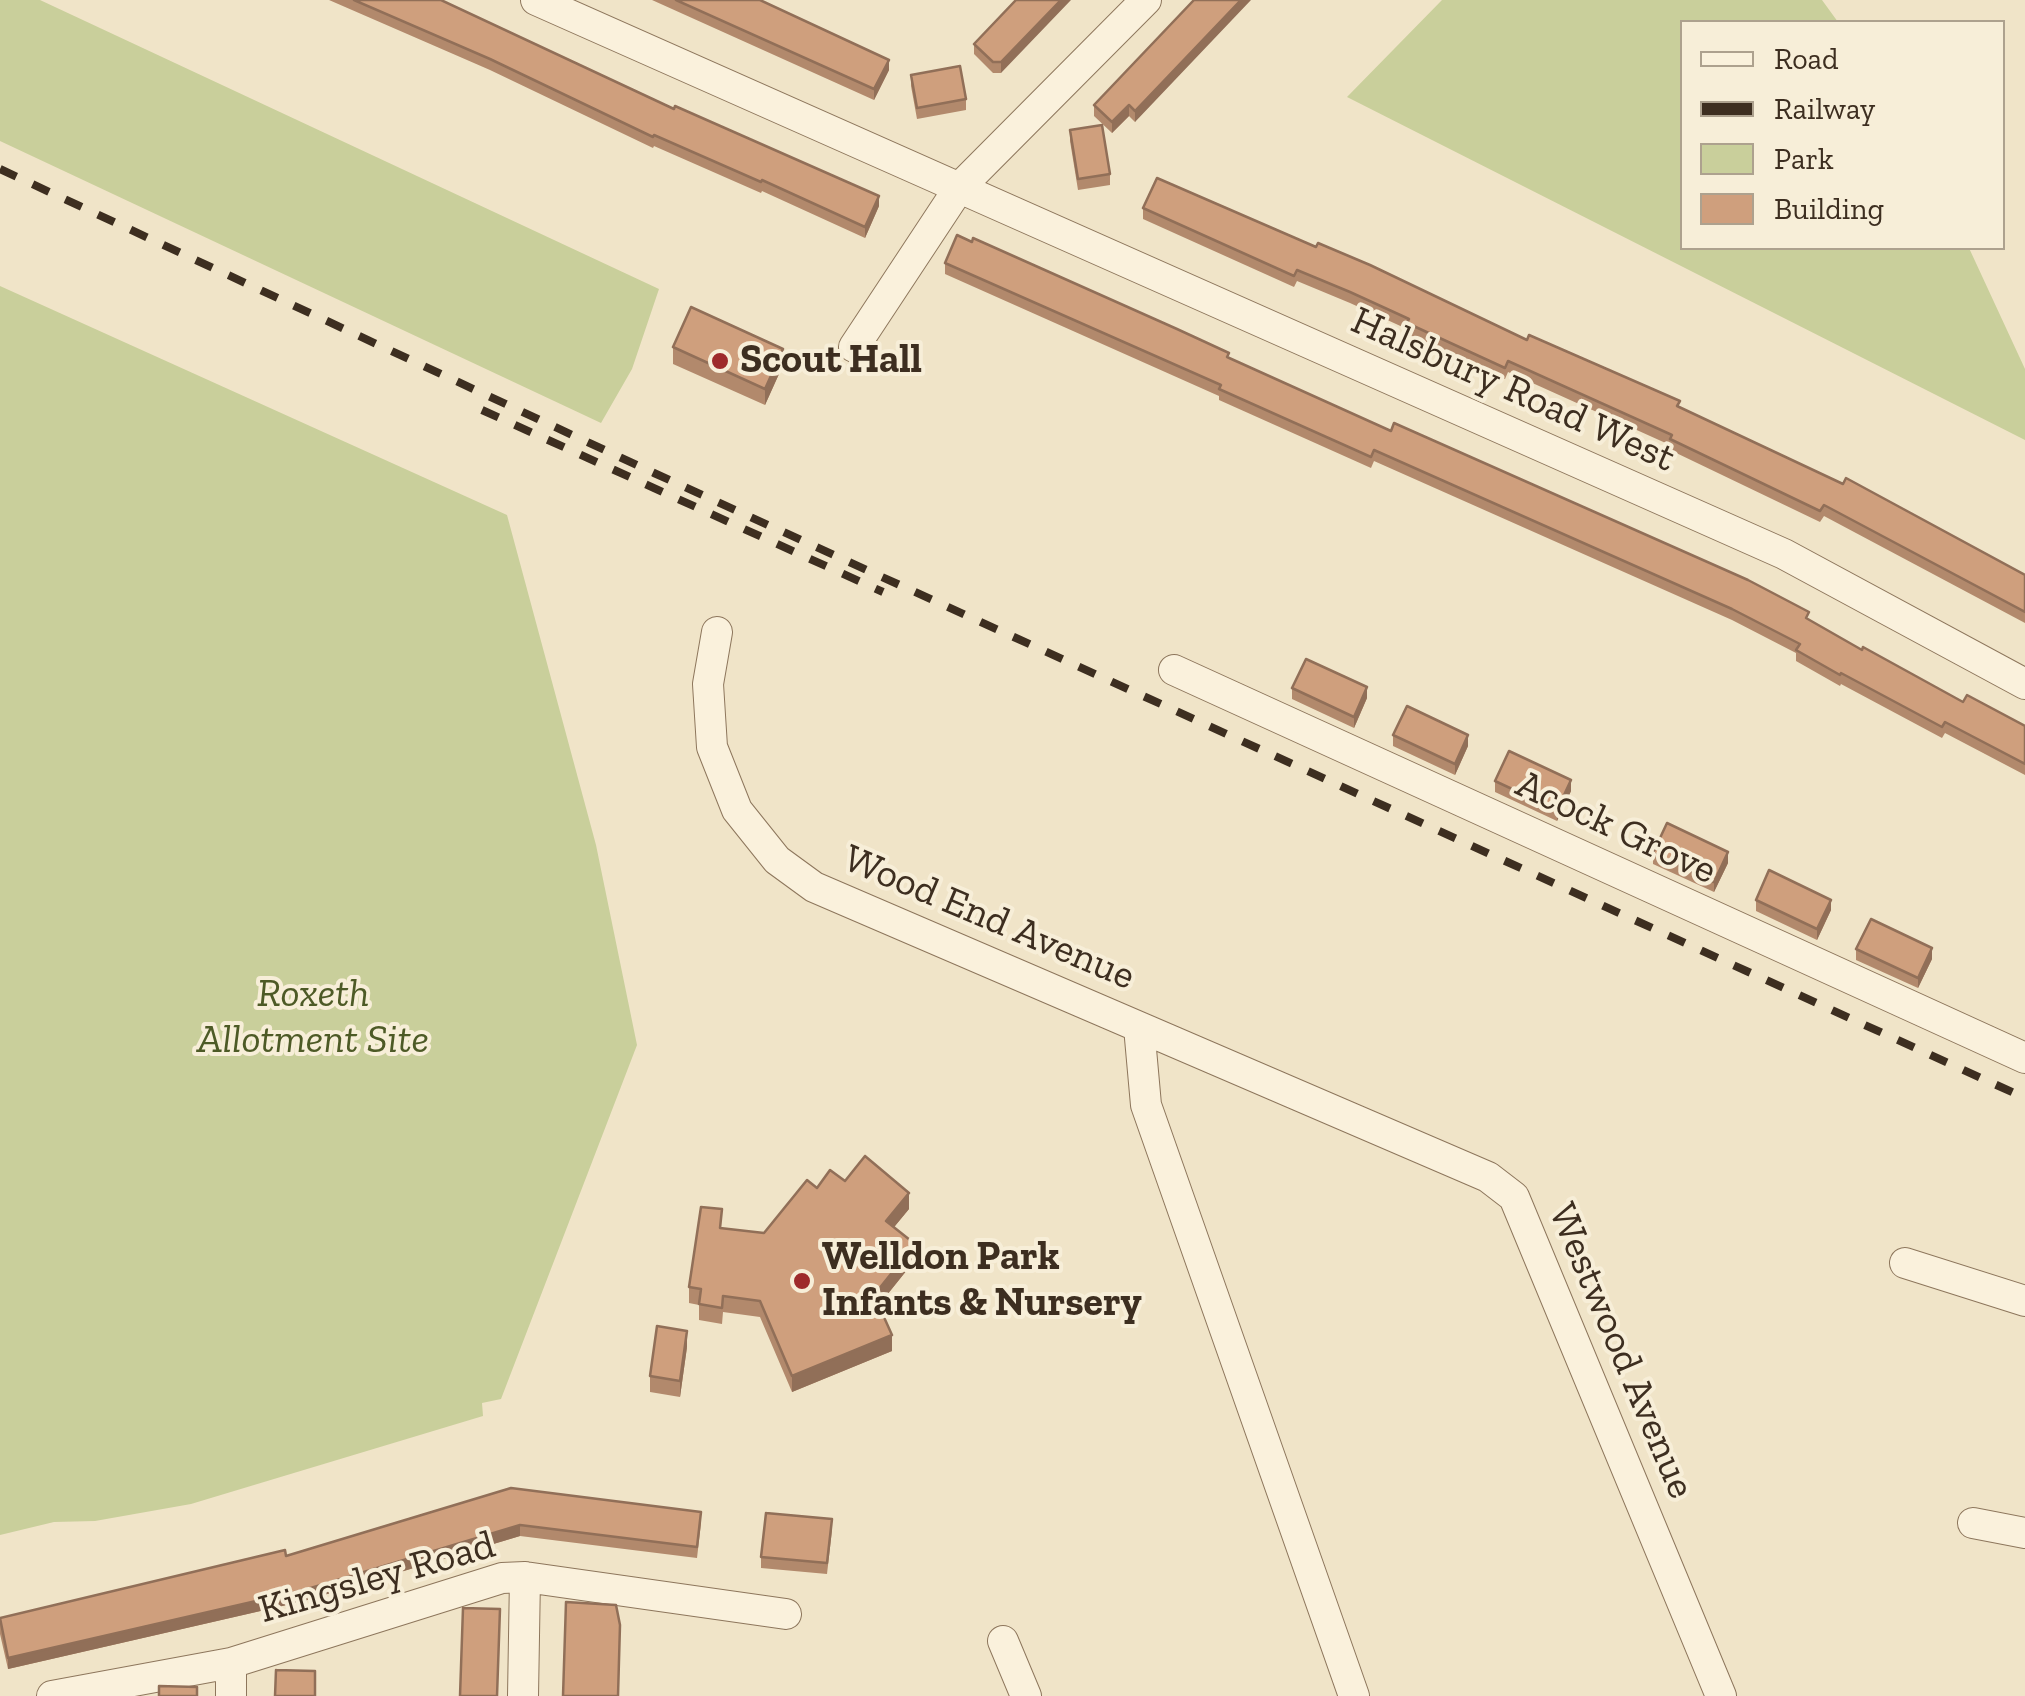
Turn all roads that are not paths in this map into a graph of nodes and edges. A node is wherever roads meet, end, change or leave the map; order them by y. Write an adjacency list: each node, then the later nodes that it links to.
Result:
1 (536, 0): 3 (street, Halsbury Road West)
2 (1146, 0): 3 (street)
3 (959, 188): 4 (street); 7 (street, Halsbury Road West)
4 (854, 347)
5 (717, 632): 8 (street, Wood End Avenue)
6 (1174, 670): 9 (street, Acock Grove)
7 (2025, 684)
8 (1139, 1027): 22 (street, Wood End Avenue); 23 (street, Westwood Avenue)
9 (2025, 1058)
10 (1905, 1263): 11 (street)
11 (2025, 1302)
12 (1973, 1523): 13 (street)
13 (2025, 1534)
14 (525, 1576): 15 (street, Kingsley Road); 17 (street, Kingsley Road); 20 (street)
15 (786, 1614)
16 (1003, 1641): 21 (street)
17 (231, 1663): 18 (street, Kingsley Road); 19 (street)
18 (52, 1696)
19 (231, 1696)
20 (523, 1696)
21 (1026, 1696)
22 (1354, 1696)
23 (1721, 1696)

